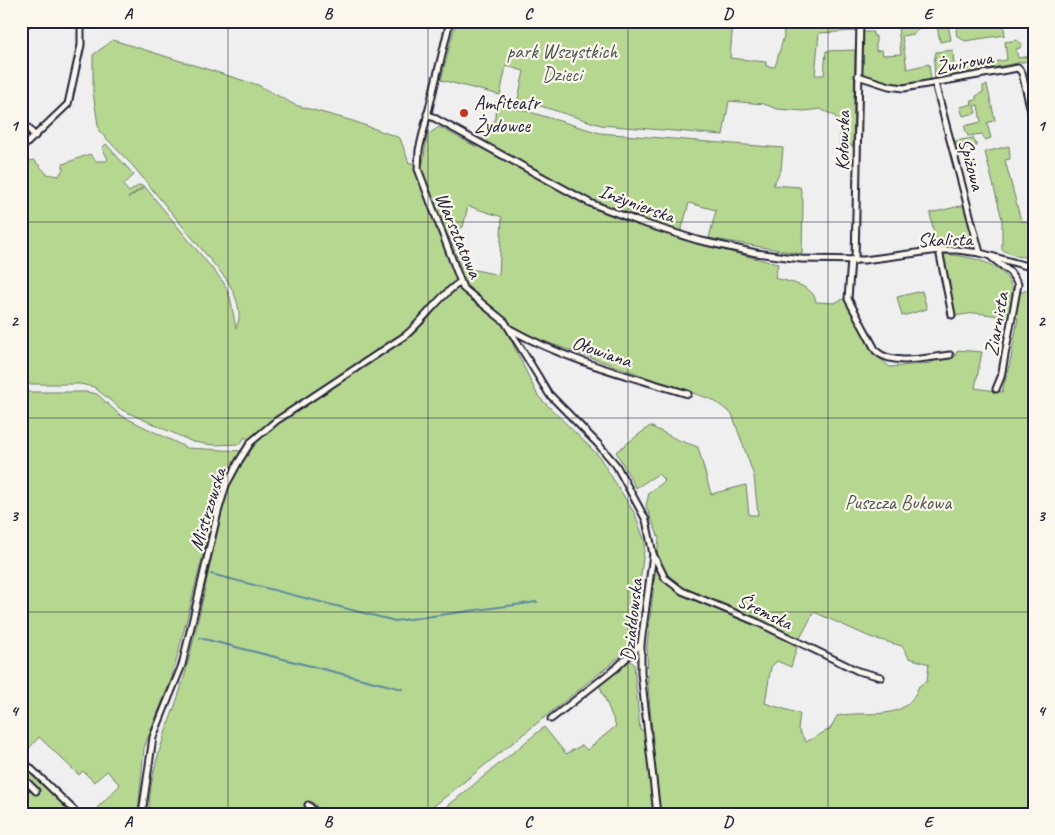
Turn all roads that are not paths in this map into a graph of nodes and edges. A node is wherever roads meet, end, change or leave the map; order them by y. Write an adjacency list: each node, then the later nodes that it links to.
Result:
1 (30, 21): 5 (street)
2 (81, 21): 11 (street)
3 (450, 21): 8 (street, Warsztatowa)
4 (860, 21): 6 (street, Kołowska)
5 (21, 28)
6 (858, 76): 7 (street, Żwirowa); 15 (street, Kołowska)
7 (935, 83): 10 (street, Żwirowa); 14 (street, Spiżowa)
8 (427, 114): 15 (street, Inżynierska); 17 (street, Warsztatowa)
9 (21, 120): 11 (street)
10 (1034, 124)
11 (35, 136): 12 (street)
12 (23, 147)
13 (939, 250): 14 (street, Skalista); 15 (street, Skalista); 18 (street)
14 (980, 253): 16 (street, Skalista); 21 (street, Ziarnista)
15 (853, 260): 20 (street, Kołowska)
16 (1034, 268)
17 (460, 283): 19 (street, Warsztatowa); 33 (street, Mistrzowska)
18 (952, 315)
19 (510, 329): 22 (street, Ołowiana); 23 (street, Warsztatowa)
20 (950, 354)
21 (996, 389)
22 (688, 394)
23 (598, 444): 24 (street, Działdowska)
24 (653, 554): 25 (street, Działdowska); 26 (street, Śremska)
25 (641, 644): 27 (street); 35 (street, Działdowska)
26 (881, 676)
27 (551, 718)
28 (21, 759): 32 (street)
29 (21, 776): 30 (street)
30 (36, 790)
31 (308, 804): 34 (street)
32 (78, 814)
33 (142, 814)
34 (318, 814)
35 (656, 814)

